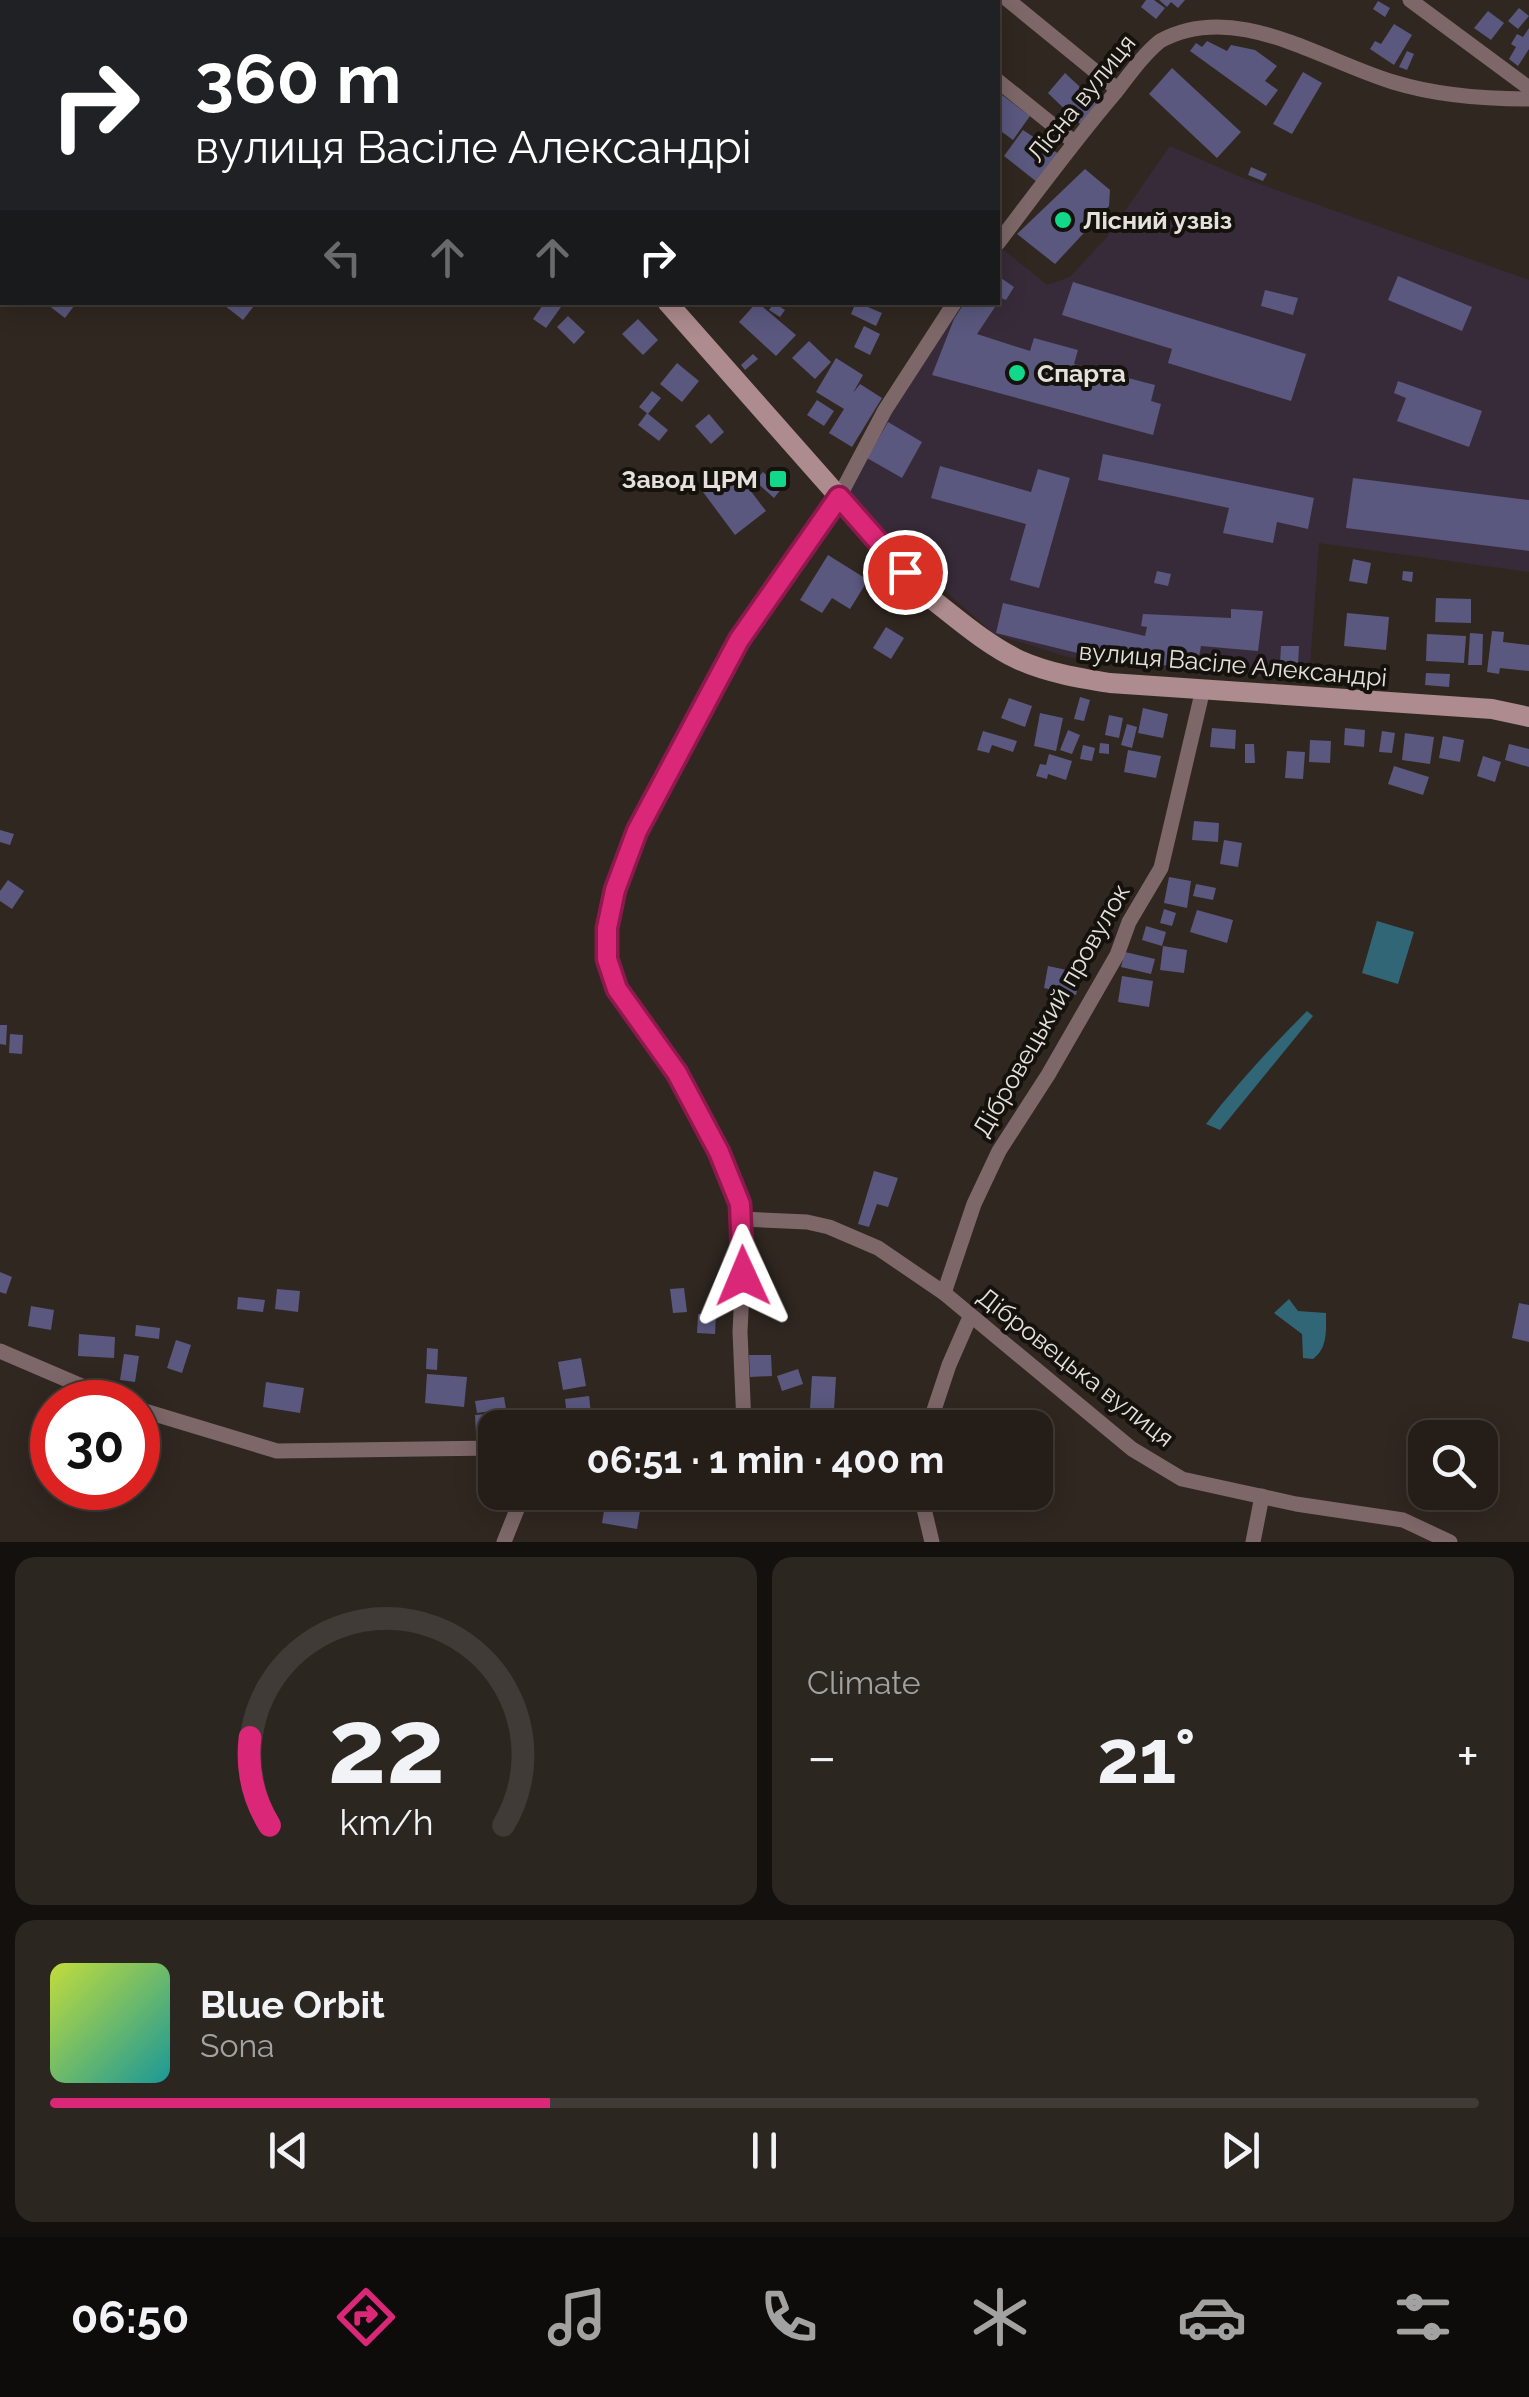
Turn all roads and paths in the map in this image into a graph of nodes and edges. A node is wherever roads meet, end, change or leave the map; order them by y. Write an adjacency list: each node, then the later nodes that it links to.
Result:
1 (1008, 0): 5 (street)
2 (1410, 0): 4 (street)
3 (1000, 84): 7 (street)
4 (1529, 88)
5 (1117, 89): 6 (street, Лісна вулиця); 7 (street, Лісна вулиця)
6 (1529, 99)
7 (1074, 142): 8 (street, Лісна вулиця)
8 (1000, 241)
9 (670, 305): 11 (main road, вулиця Васіле Александрі)
10 (953, 305): 11 (street)
11 (839, 497): 12 (main road, вулиця Васіле Александрі); 14 (street)
12 (1203, 689): 13 (main road, вулиця Васіле Александрі); 15 (street, Дібровецький провулок)
13 (1529, 717)
14 (741, 1219): 15 (street, Дібровецька вулиця); 19 (street)
15 (944, 1293): 16 (street, Дібровецька вулиця)
16 (970, 1317): 20 (street); 23 (street, Дібровецька вулиця)
17 (0, 1351): 18 (street)
18 (68, 1380)
19 (744, 1410)
20 (934, 1410)
21 (160, 1416): 22 (street)
22 (478, 1448)
23 (1262, 1496): 28 (street); 29 (street, Дібровецька вулиця)
24 (517, 1510): 26 (street)
25 (924, 1510): 27 (street)
26 (504, 1542)
27 (932, 1542)
28 (1253, 1542)
29 (1450, 1542)

